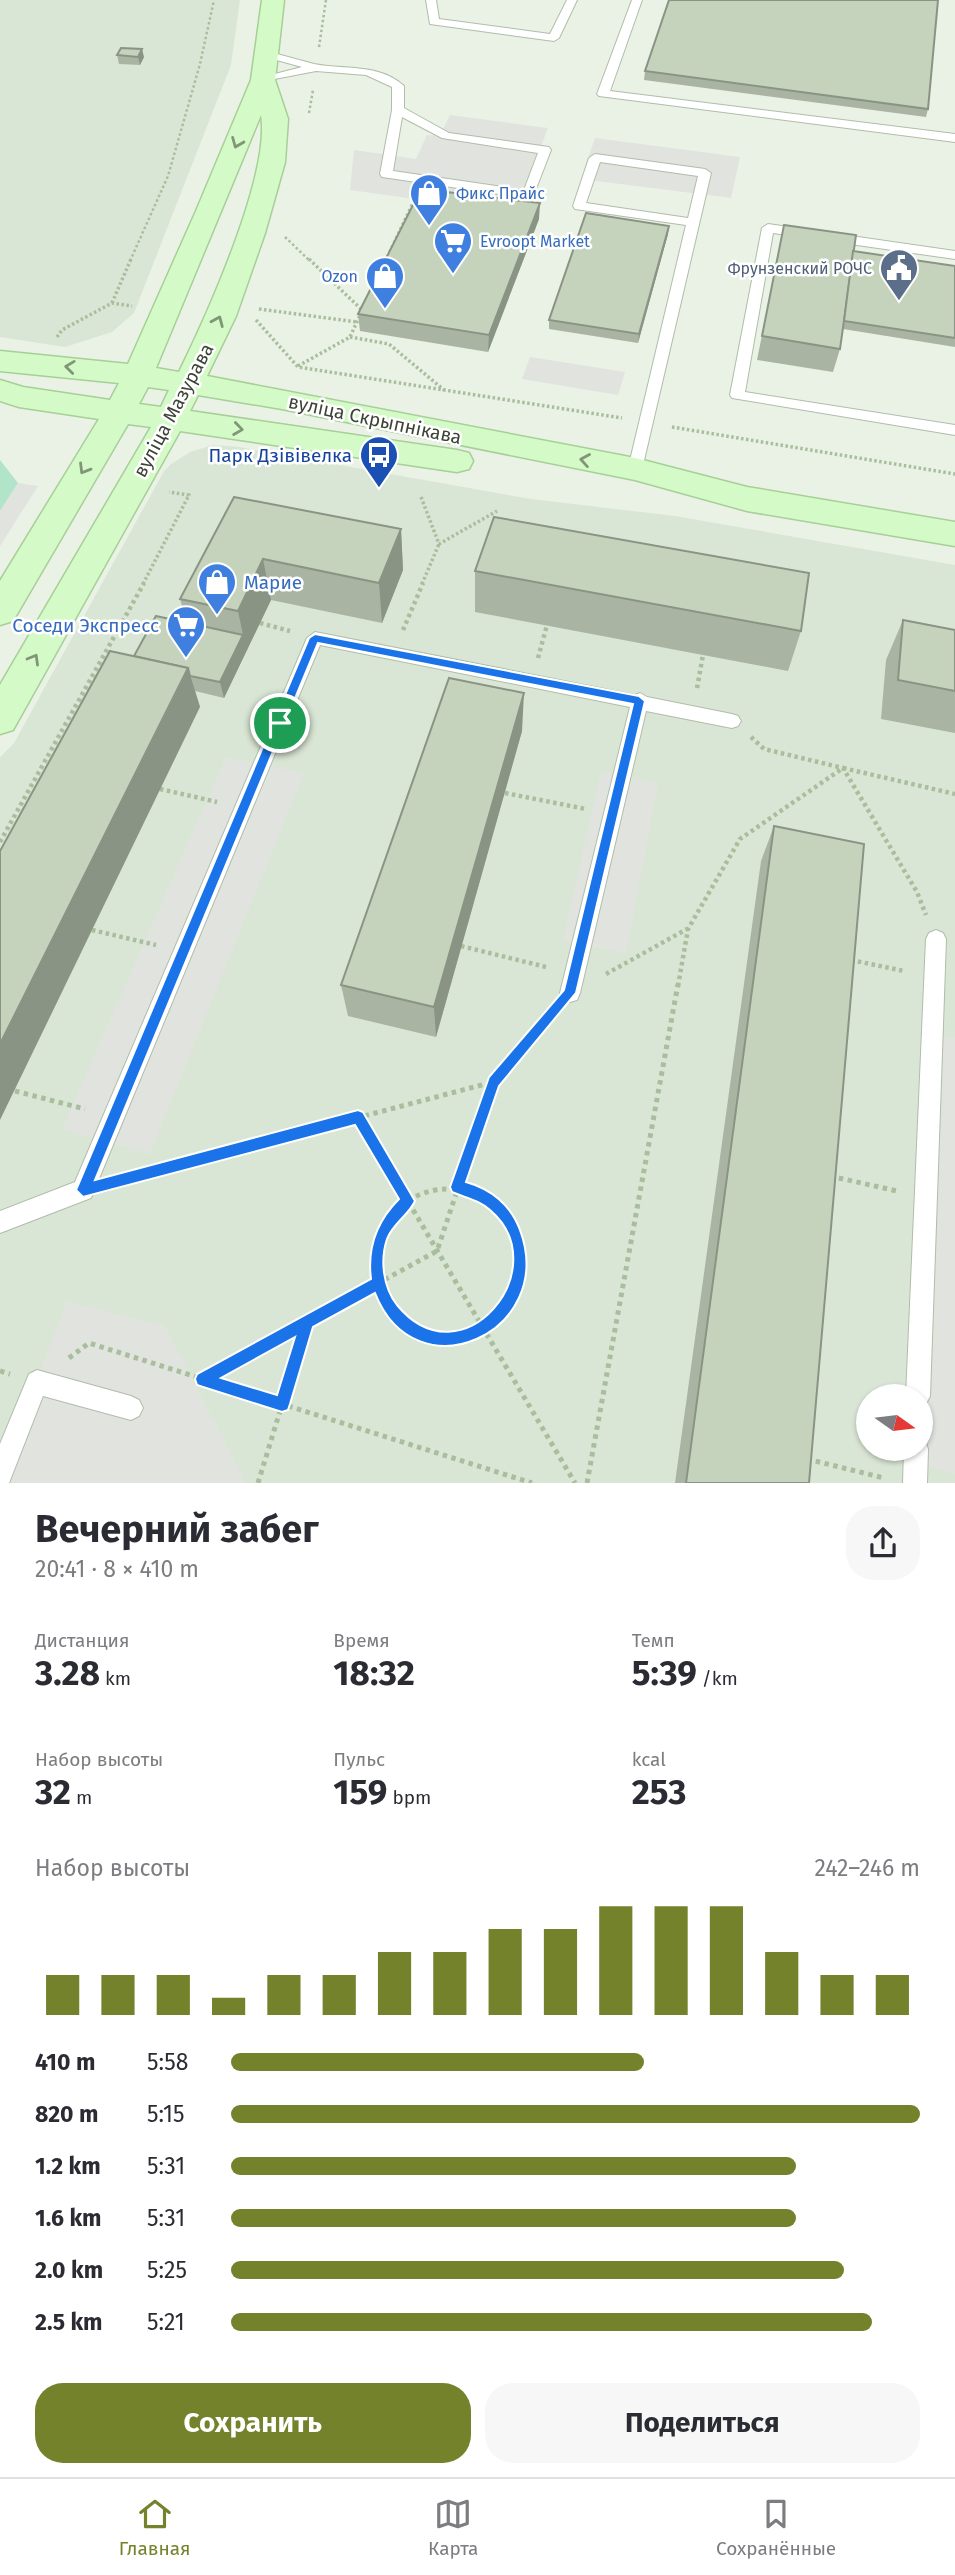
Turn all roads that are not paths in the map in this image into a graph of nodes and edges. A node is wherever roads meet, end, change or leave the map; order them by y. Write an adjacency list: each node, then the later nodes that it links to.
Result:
1 (273, 0): 5 (main road, вуліца Мазурава)
2 (431, 0): 3 (lane)
3 (572, 0)
4 (637, 0): 8 (lane)
5 (264, 67): 6 (lane); 6 (lane); 12 (main road, вуліца Мазурава, one-way to 12); 13 (main road, вуліца Мазурава, one-way to 5)
6 (316, 67): 7 (lane)
7 (398, 110): 7 (lane)
8 (955, 138)
9 (693, 222): 9 (lane); 18 (lane)
10 (955, 255): 17 (lane)
11 (0, 361): 12 (main road, вуліца Скрыпнікава, one-way to 11)
12 (138, 375): 13 (main road, вуліца Скрыпнікава); 15 (main road, вуліца Мазурава)
13 (190, 383): 16 (main road, вуліца Мазурава); 18 (main road, вуліца Скрыпнікава, one-way to 13)
14 (0, 390): 15 (main road, вуліца Скрыпнікава)
15 (120, 411): 16 (main road, вуліца Скрыпнікава); 21 (main road, вуліца Мазурава, one-way to 21)
16 (171, 419): 19 (main road, вуліца Скрыпнікава, one-way to 19); 23 (main road, вуліца Мазурава, one-way to 16)
17 (955, 430)
18 (635, 469): 19 (main road, вуліца Скрыпнікава)
19 (747, 499): 20 (main road, вуліца Скрыпнікава)
20 (955, 534)
21 (0, 611)
22 (639, 701): 24 (lane); 26 (lane); 27 (lane)
23 (0, 719)
24 (732, 721)
25 (936, 939): 28 (lane)
26 (570, 993)
27 (0, 1222)
28 (918, 1384)
29 (131, 1408): 31 (lane)
30 (912, 1461): 32 (lane)
31 (0, 1474)
32 (904, 1481)

